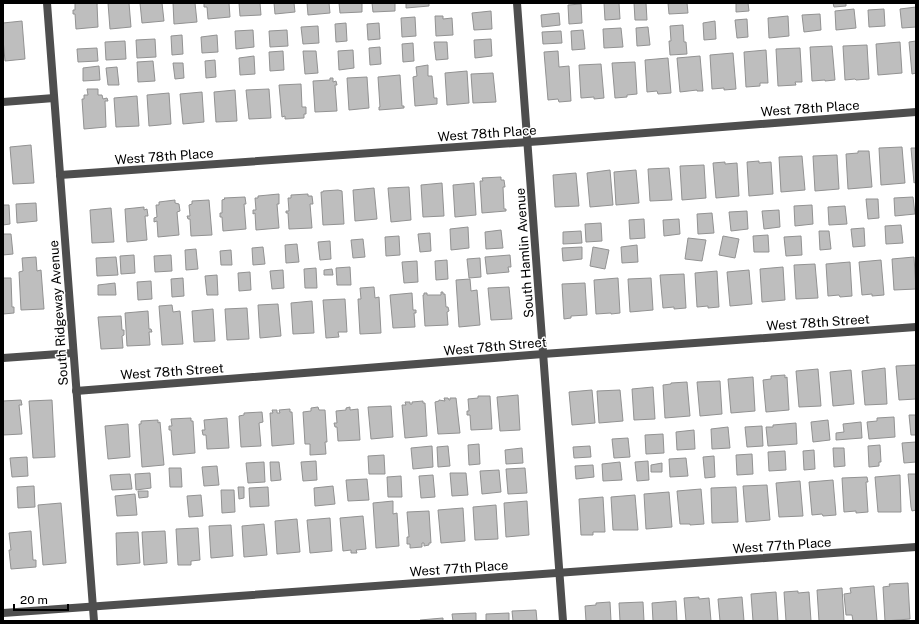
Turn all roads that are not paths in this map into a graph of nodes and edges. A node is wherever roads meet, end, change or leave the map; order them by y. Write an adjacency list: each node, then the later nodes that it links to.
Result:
1 (47, 3): 3 (street, South Ridgeway Avenue)
2 (517, 3): 6 (street, South Hamlin Avenue)
3 (54, 98): 4 (street); 7 (street, South Ridgeway Avenue)
4 (3, 102)
5 (916, 112): 6 (street, West 78th Place)
6 (528, 142): 7 (street, West 78th Place); 10 (street, South Hamlin Avenue)
7 (60, 175): 9 (street, South Ridgeway Avenue)
8 (916, 327): 10 (street, West 78th Street)
9 (73, 353): 11 (street); 12 (street, South Ridgeway Avenue)
10 (543, 354): 12 (street, West 78th Street); 14 (street, South Hamlin Avenue)
11 (3, 358)
12 (76, 391): 15 (street, South Ridgeway Avenue)
13 (916, 547): 14 (street, West 77th Place)
14 (559, 573): 15 (street, West 77th Place); 18 (street, South Hamlin Avenue)
15 (92, 606): 16 (street, West 77th Place); 17 (street, South Ridgeway Avenue)
16 (3, 613)
17 (94, 621)
18 (563, 621)

